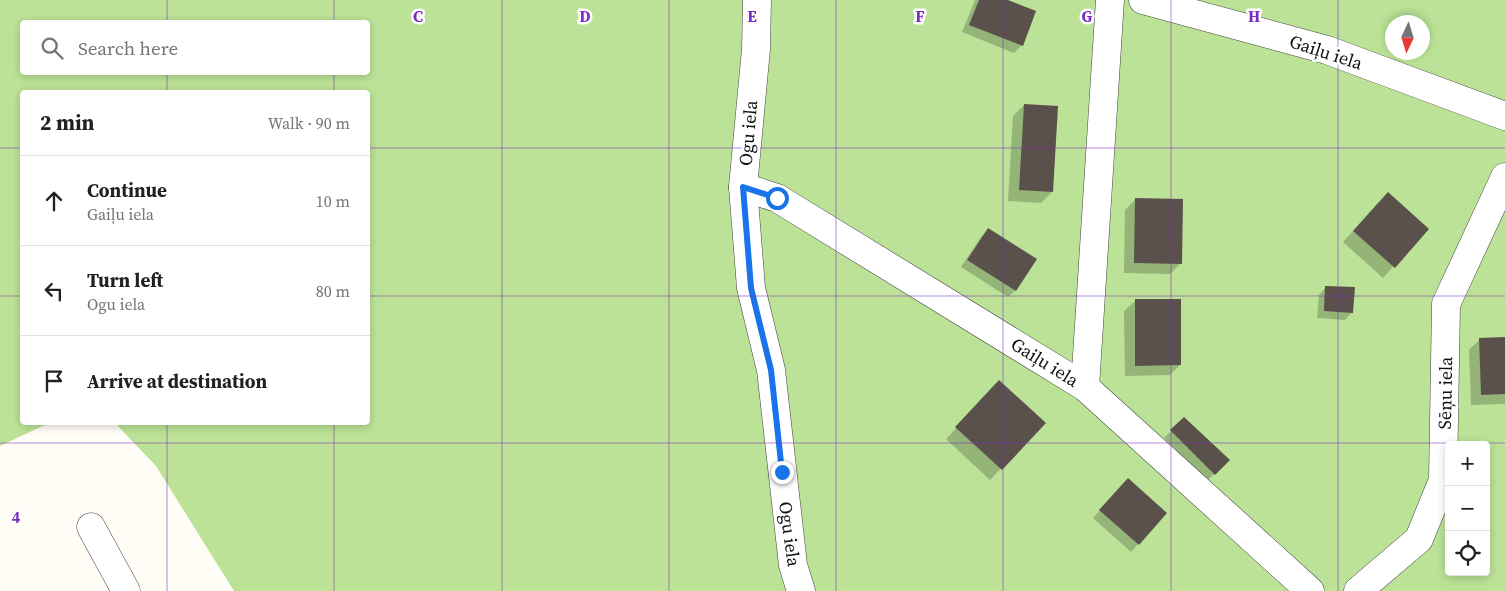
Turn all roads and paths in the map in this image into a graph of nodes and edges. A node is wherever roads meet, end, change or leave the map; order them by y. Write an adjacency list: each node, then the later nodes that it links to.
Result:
1 (757, 0): 6 (street, Ogu iela)
2 (1110, 0): 7 (street)
3 (1143, 0): 4 (street, Gaiļu iela)
4 (1505, 116)
5 (1505, 176): 12 (street, Sēņu iela)
6 (743, 187): 7 (street, Gaiļu iela); 10 (street, Ogu iela)
7 (1084, 387): 11 (street, Gaiļu iela)
8 (91, 527): 9 (street)
9 (126, 591)
10 (801, 591)
11 (1310, 591)
12 (1358, 591)

